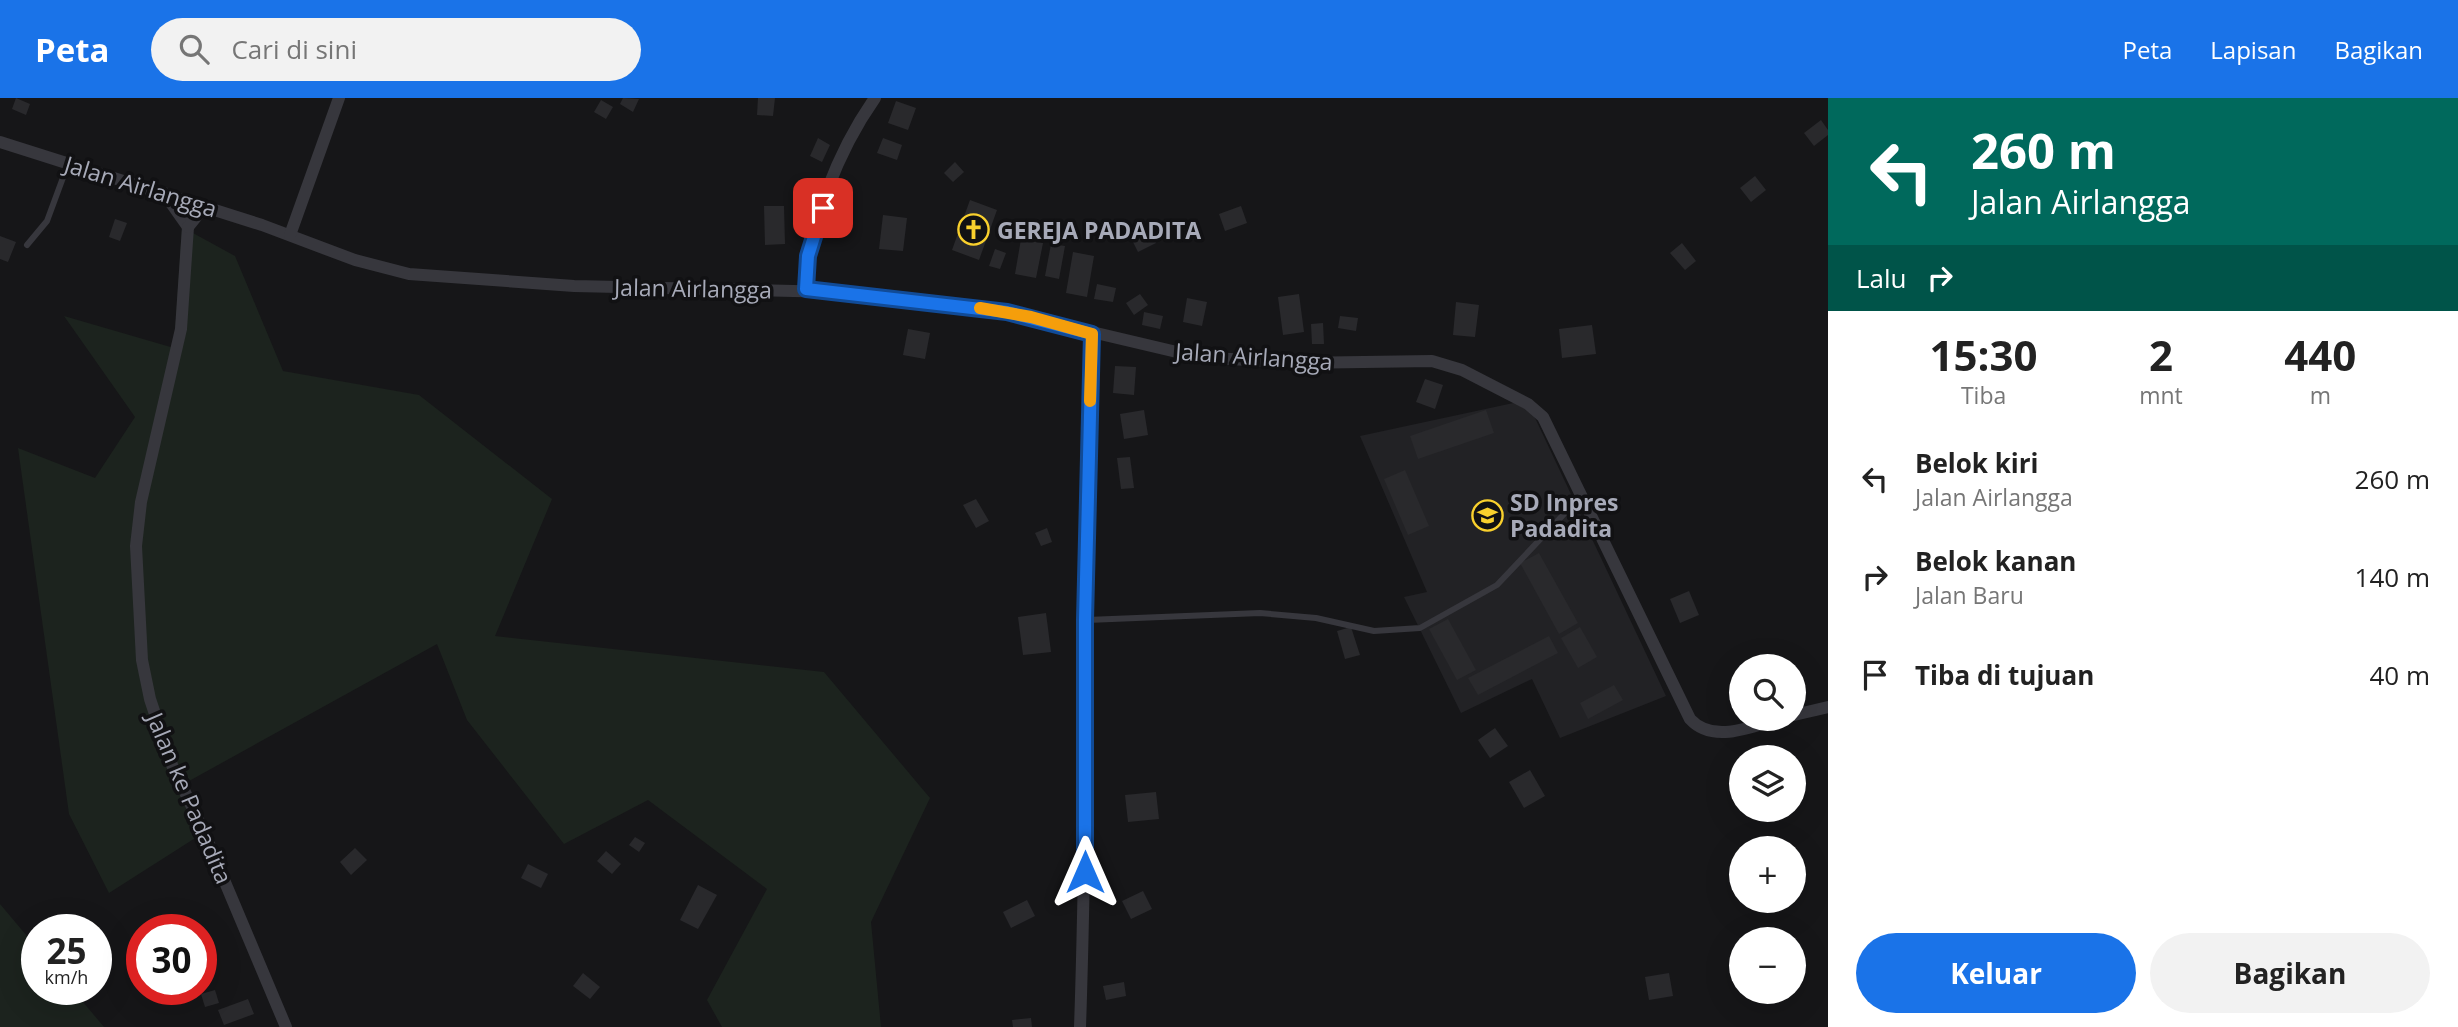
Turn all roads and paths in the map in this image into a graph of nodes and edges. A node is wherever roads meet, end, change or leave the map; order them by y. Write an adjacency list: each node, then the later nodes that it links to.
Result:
1 (339, 98): 8 (street)
2 (875, 98): 10 (street)
3 (0, 142): 4 (street, Jalan Airlangga)
4 (68, 164): 5 (street, Jalan Airlangga); 9 (lane)
5 (163, 192): 6 (street, Jalan Airlangga); 7 (street)
6 (205, 206): 7 (street); 8 (street, Jalan Airlangga)
7 (188, 227): 17 (street, Jalan ke Padadita)
8 (290, 235): 10 (street, Jalan Airlangga)
9 (27, 245)
10 (806, 289): 11 (street, Jalan Airlangga)
11 (1092, 334): 12 (street, Jalan Airlangga); 13 (street)
12 (1582, 495): 13 (lane); 16 (street, Jalan Airlangga)
13 (1085, 620): 18 (street)
14 (1828, 707): 15 (street)
15 (1806, 712)
16 (1732, 731)
17 (286, 1027)
18 (1080, 1027)

